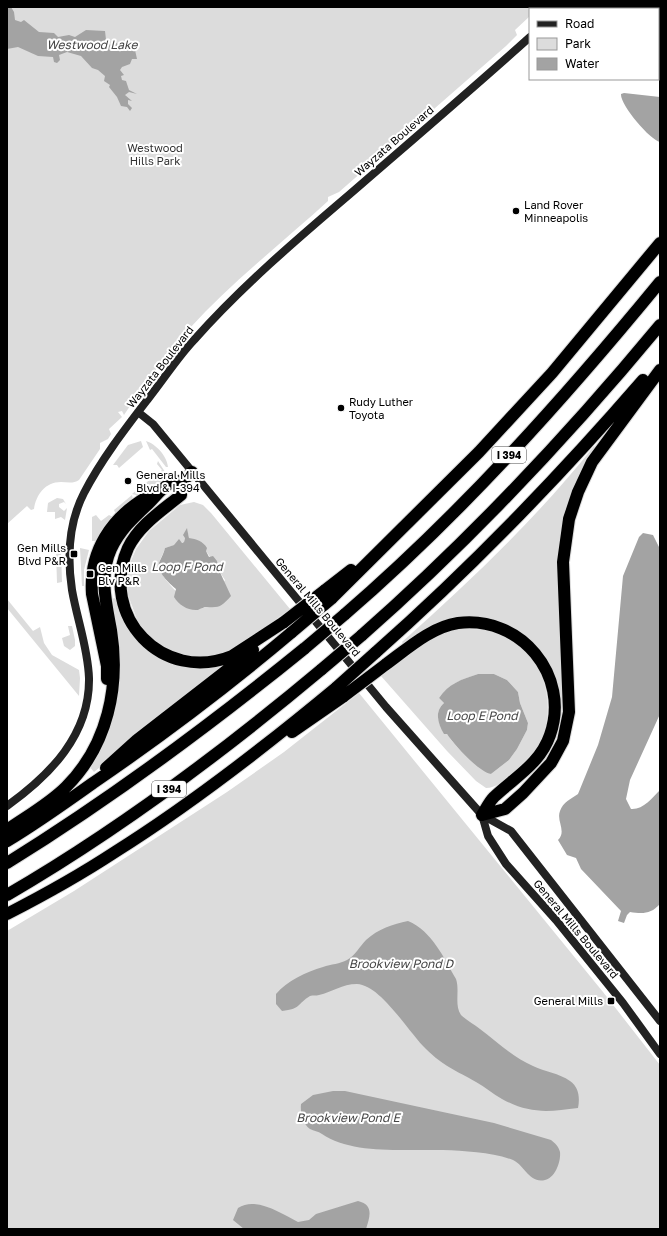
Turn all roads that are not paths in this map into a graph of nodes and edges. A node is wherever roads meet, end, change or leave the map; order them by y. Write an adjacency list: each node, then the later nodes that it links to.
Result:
1 (529, 38): 7 (street, Wayzata Boulevard)
2 (660, 243): 10 (highway)
3 (660, 282): 18 (highway, I 394, bridge)
4 (660, 324): 19 (highway, I 394, bridge)
5 (660, 361): 12 (highway, bridge)
6 (660, 370): 15 (highway)
7 (138, 412): 8 (street, General Mills Boulevard); 14 (street, Wayzata Boulevard)
8 (192, 472): 9 (highway); 15 (street, General Mills Boulevard)
9 (182, 481): 11 (highway); 16 (highway)
10 (327, 595): 11 (highway, bridge); 13 (highway, bridge)
11 (284, 622): 13 (highway)
12 (340, 691): 15 (highway, bridge); 20 (highway)
13 (92, 784): 17 (highway)
14 (7, 806)
15 (482, 815): 21 (street, General Mills Boulevard); 22 (street, General Mills Boulevard)
16 (7, 830)
17 (7, 841)
18 (7, 863)
19 (7, 895)
20 (7, 914)
21 (660, 1021)
22 (660, 1054)

